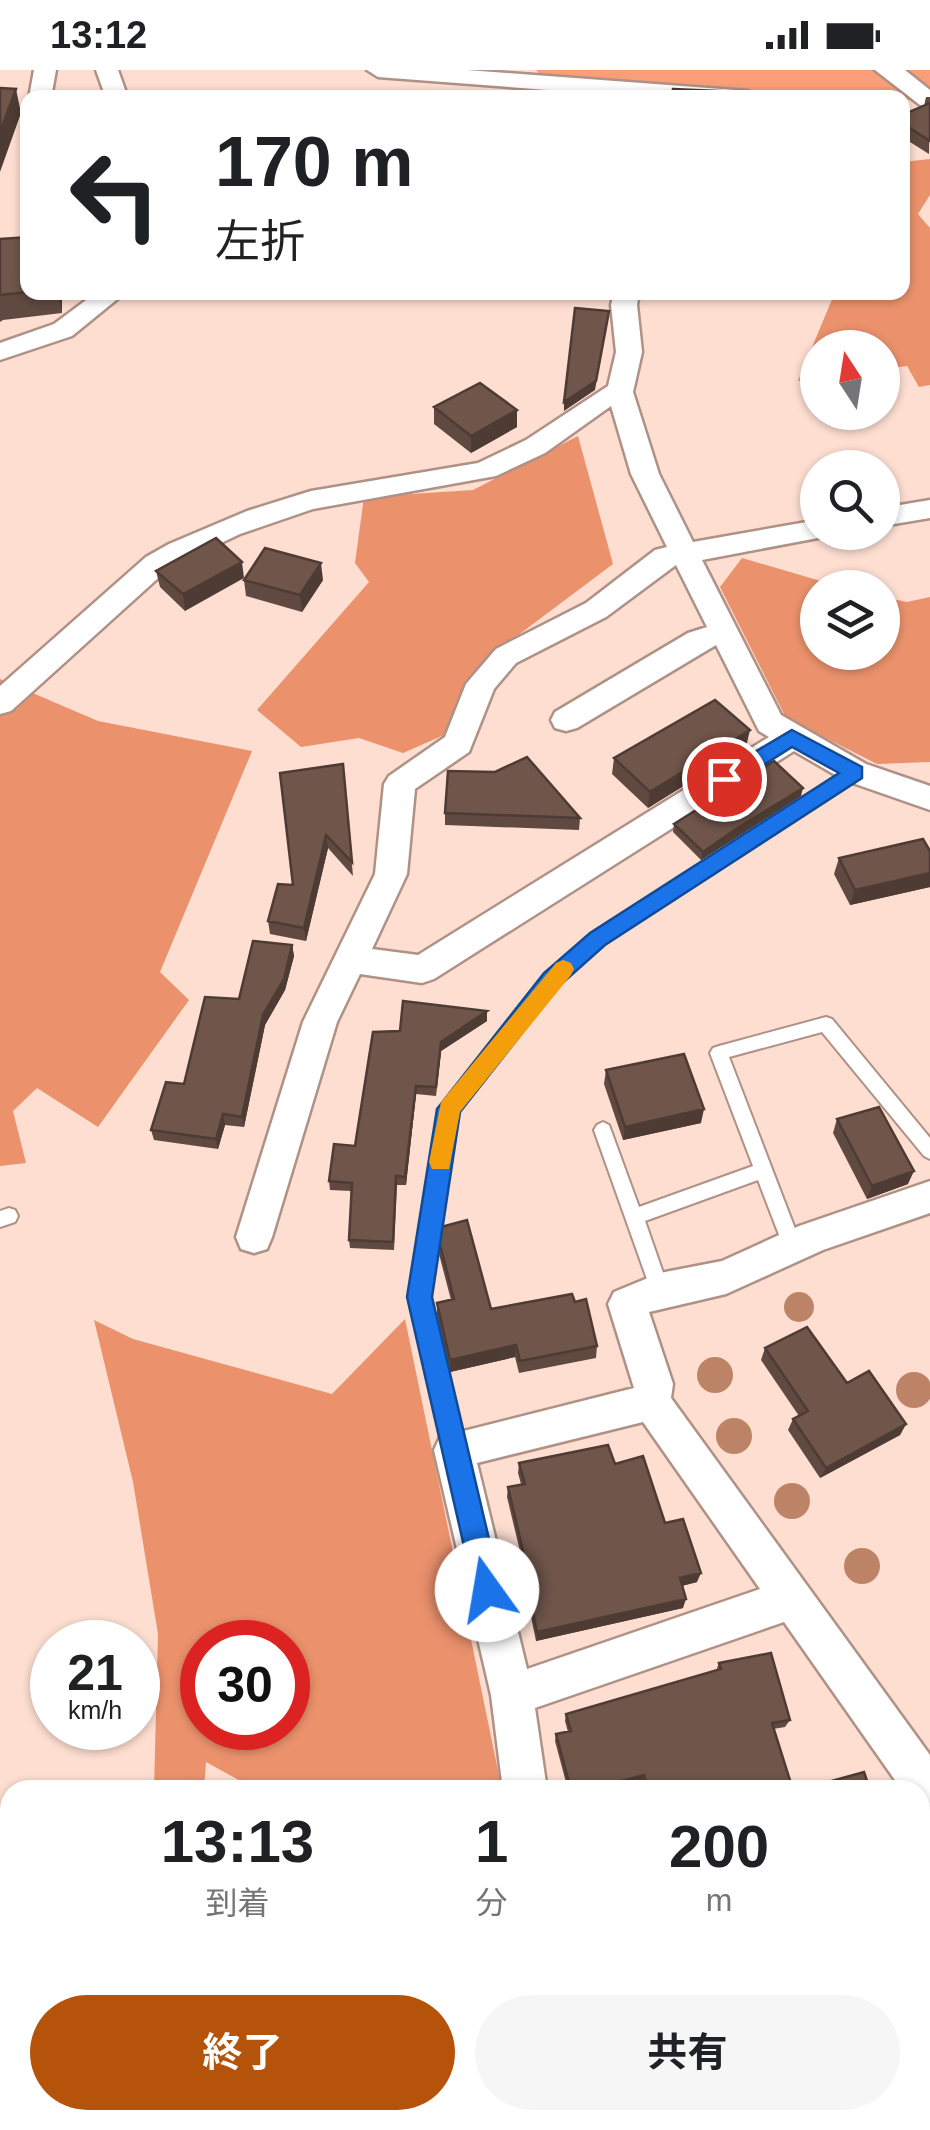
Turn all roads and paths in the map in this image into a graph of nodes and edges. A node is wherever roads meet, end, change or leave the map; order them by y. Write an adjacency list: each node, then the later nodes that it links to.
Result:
1 (378, 70): 3 (street)
2 (892, 72): 4 (street)
3 (606, 90)
4 (921, 98)
5 (103, 300): 7 (street)
6 (627, 300): 8 (street)
7 (0, 352)
8 (620, 392): 12 (street); 14 (street)
9 (930, 508): 10 (street)
10 (900, 514)
11 (800, 532): 12 (street)
12 (684, 554): 13 (street); 19 (street)
13 (723, 633): 15 (street); 16 (street)
14 (0, 703)
15 (566, 720)
16 (792, 737): 17 (street); 19 (street)
17 (854, 772): 18 (street); 29 (lane)
18 (930, 798)
19 (349, 959): 25 (street)
20 (603, 1130): 24 (lane)
21 (930, 1151): 22 (lane)
22 (763, 1170): 24 (lane); 26 (lane)
23 (930, 1198): 26 (street)
24 (634, 1216): 27 (lane)
25 (254, 1237)
26 (793, 1247): 27 (street)
27 (660, 1290): 28 (street)
28 (651, 1402): 29 (street); 30 (street)
29 (454, 1450): 31 (street)
30 (792, 1599): 31 (street); 33 (street)
31 (512, 1695): 32 (street)
32 (524, 1780)
33 (921, 1780)

